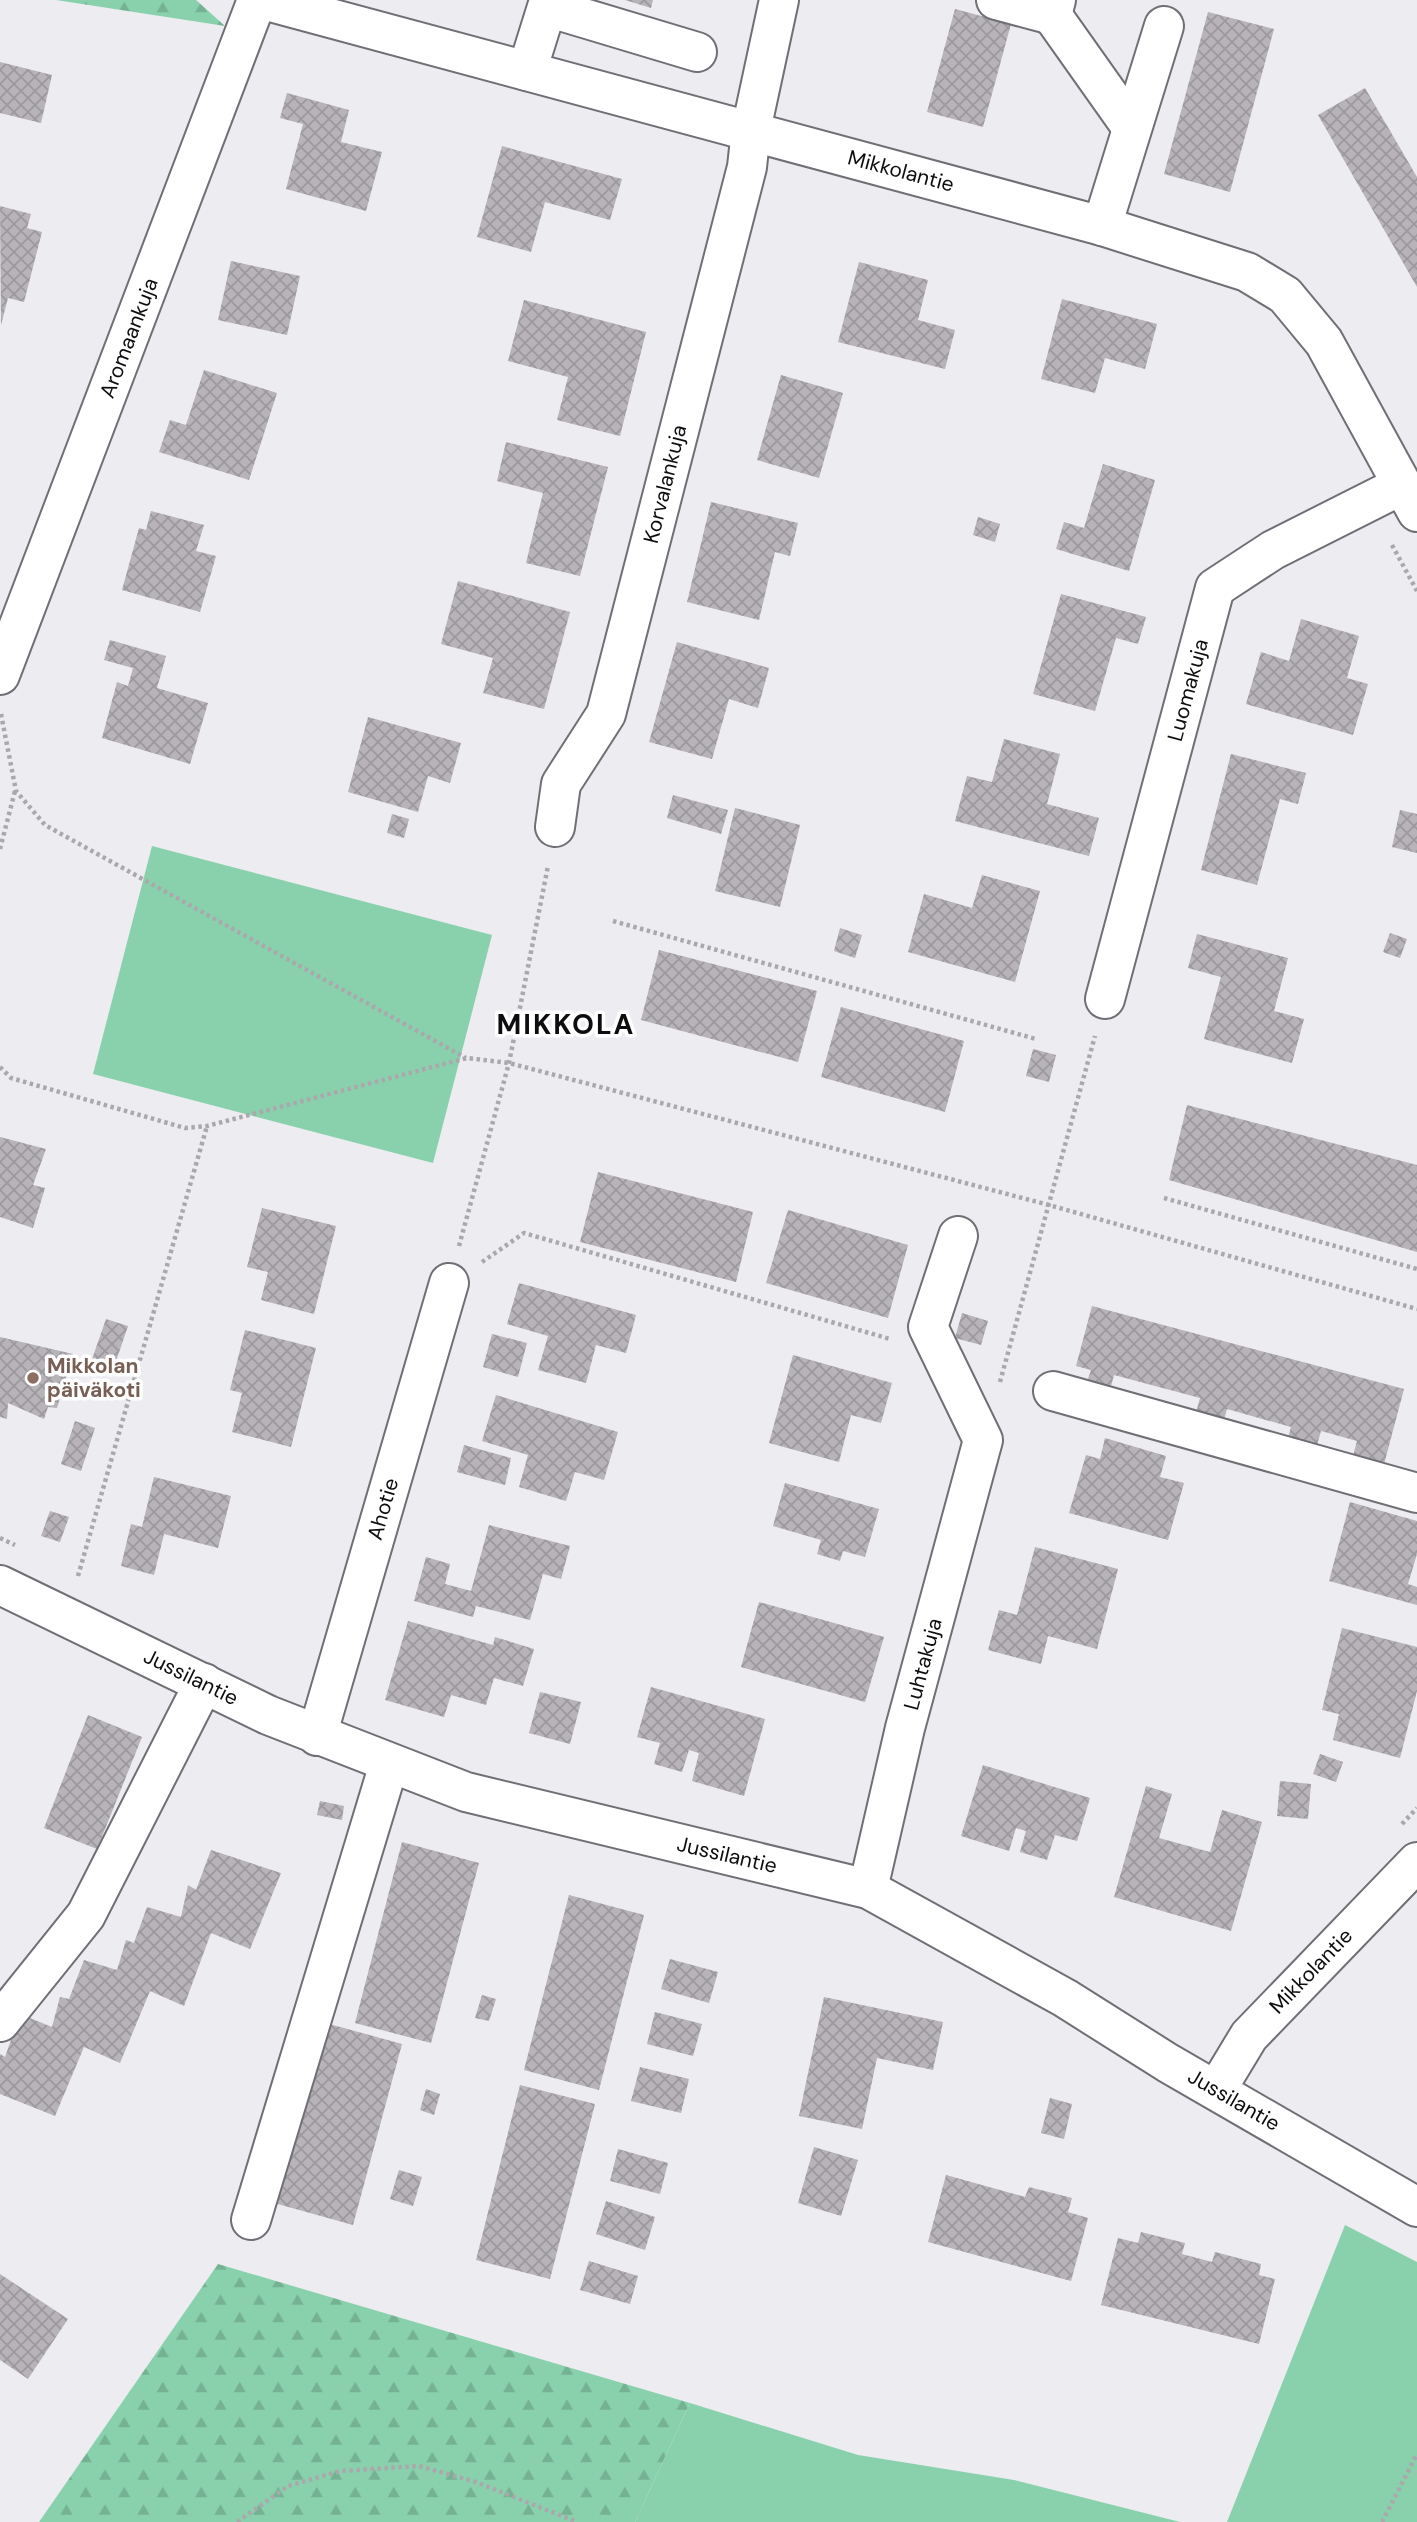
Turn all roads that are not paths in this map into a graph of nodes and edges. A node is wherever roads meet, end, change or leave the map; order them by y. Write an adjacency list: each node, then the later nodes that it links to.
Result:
1 (260, 0): 8 (street, Mikkolantie); 13 (street, Aromaankuja)
2 (779, 0): 10 (street, Korvalankuja)
3 (996, 0): 5 (street)
4 (548, 4): 7 (street); 8 (street)
5 (1054, 8): 9 (street)
6 (1164, 26): 9 (street)
7 (697, 52)
8 (527, 71): 10 (street, Mikkolantie)
9 (1132, 128): 11 (street)
10 (751, 131): 11 (street, Mikkolantie); 14 (street, Korvalankuja)
11 (1102, 226): 12 (street, Mikkolantie)
12 (1396, 500): 15 (street, Luomakuja)
13 (0, 675)
14 (555, 827)
15 (1105, 999)
16 (958, 1236): 25 (street, Luhtakuja)
17 (449, 1283): 22 (street, Ahotie)
18 (1053, 1391): 19 (street)
19 (1417, 1493)
20 (0, 1585): 21 (street, Jussilantie)
21 (204, 1683): 22 (street, Jussilantie); 26 (street)
22 (317, 1736): 23 (street, Jussilantie)
23 (389, 1764): 25 (street, Jussilantie); 29 (street)
24 (1417, 1862): 27 (street, Mikkolantie)
25 (868, 1889): 27 (street, Jussilantie)
26 (0, 2022)
27 (1217, 2090): 28 (street, Jussilantie)
28 (1417, 2207)
29 (251, 2220)

